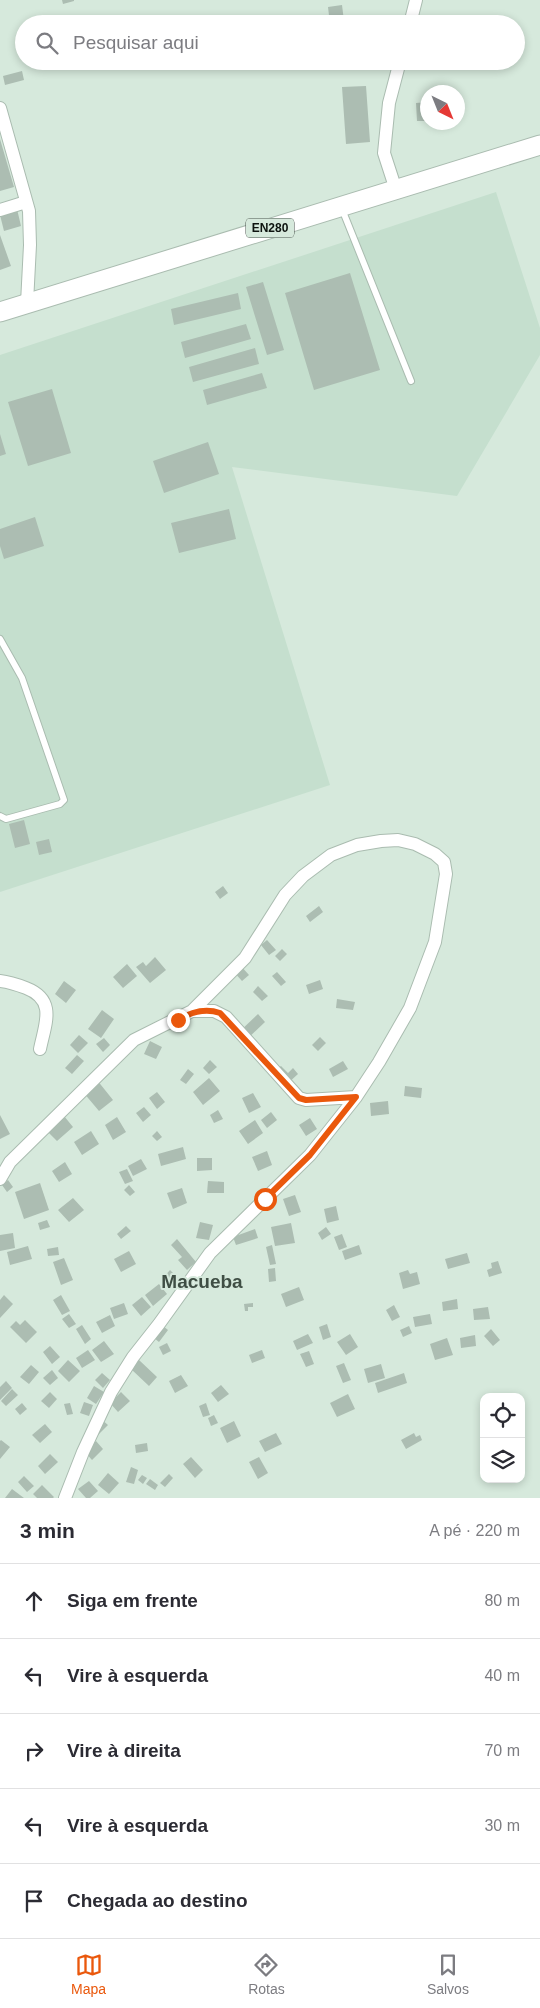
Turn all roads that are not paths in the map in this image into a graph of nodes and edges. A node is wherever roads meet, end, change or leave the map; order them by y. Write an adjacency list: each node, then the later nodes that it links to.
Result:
1 (416, 0): 2 (street)
2 (412, 15)
3 (398, 70): 6 (street)
4 (1, 115): 7 (street)
5 (540, 145): 6 (main road, EN280)
6 (396, 190): 8 (main road, EN280)
7 (26, 202): 9 (street); 10 (street)
8 (341, 206): 10 (main road, EN280); 12 (lane)
9 (0, 210)
10 (27, 304): 11 (main road, EN280)
11 (0, 312)
12 (411, 381)
13 (0, 639): 14 (lane)
14 (0, 816)
15 (0, 981): 17 (street)
16 (192, 1012): 18 (street); 18 (street); 19 (street)
17 (40, 1048)
18 (356, 1097): 21 (street)
19 (5, 1159): 20 (street)
20 (0, 1179)
21 (65, 1498)

